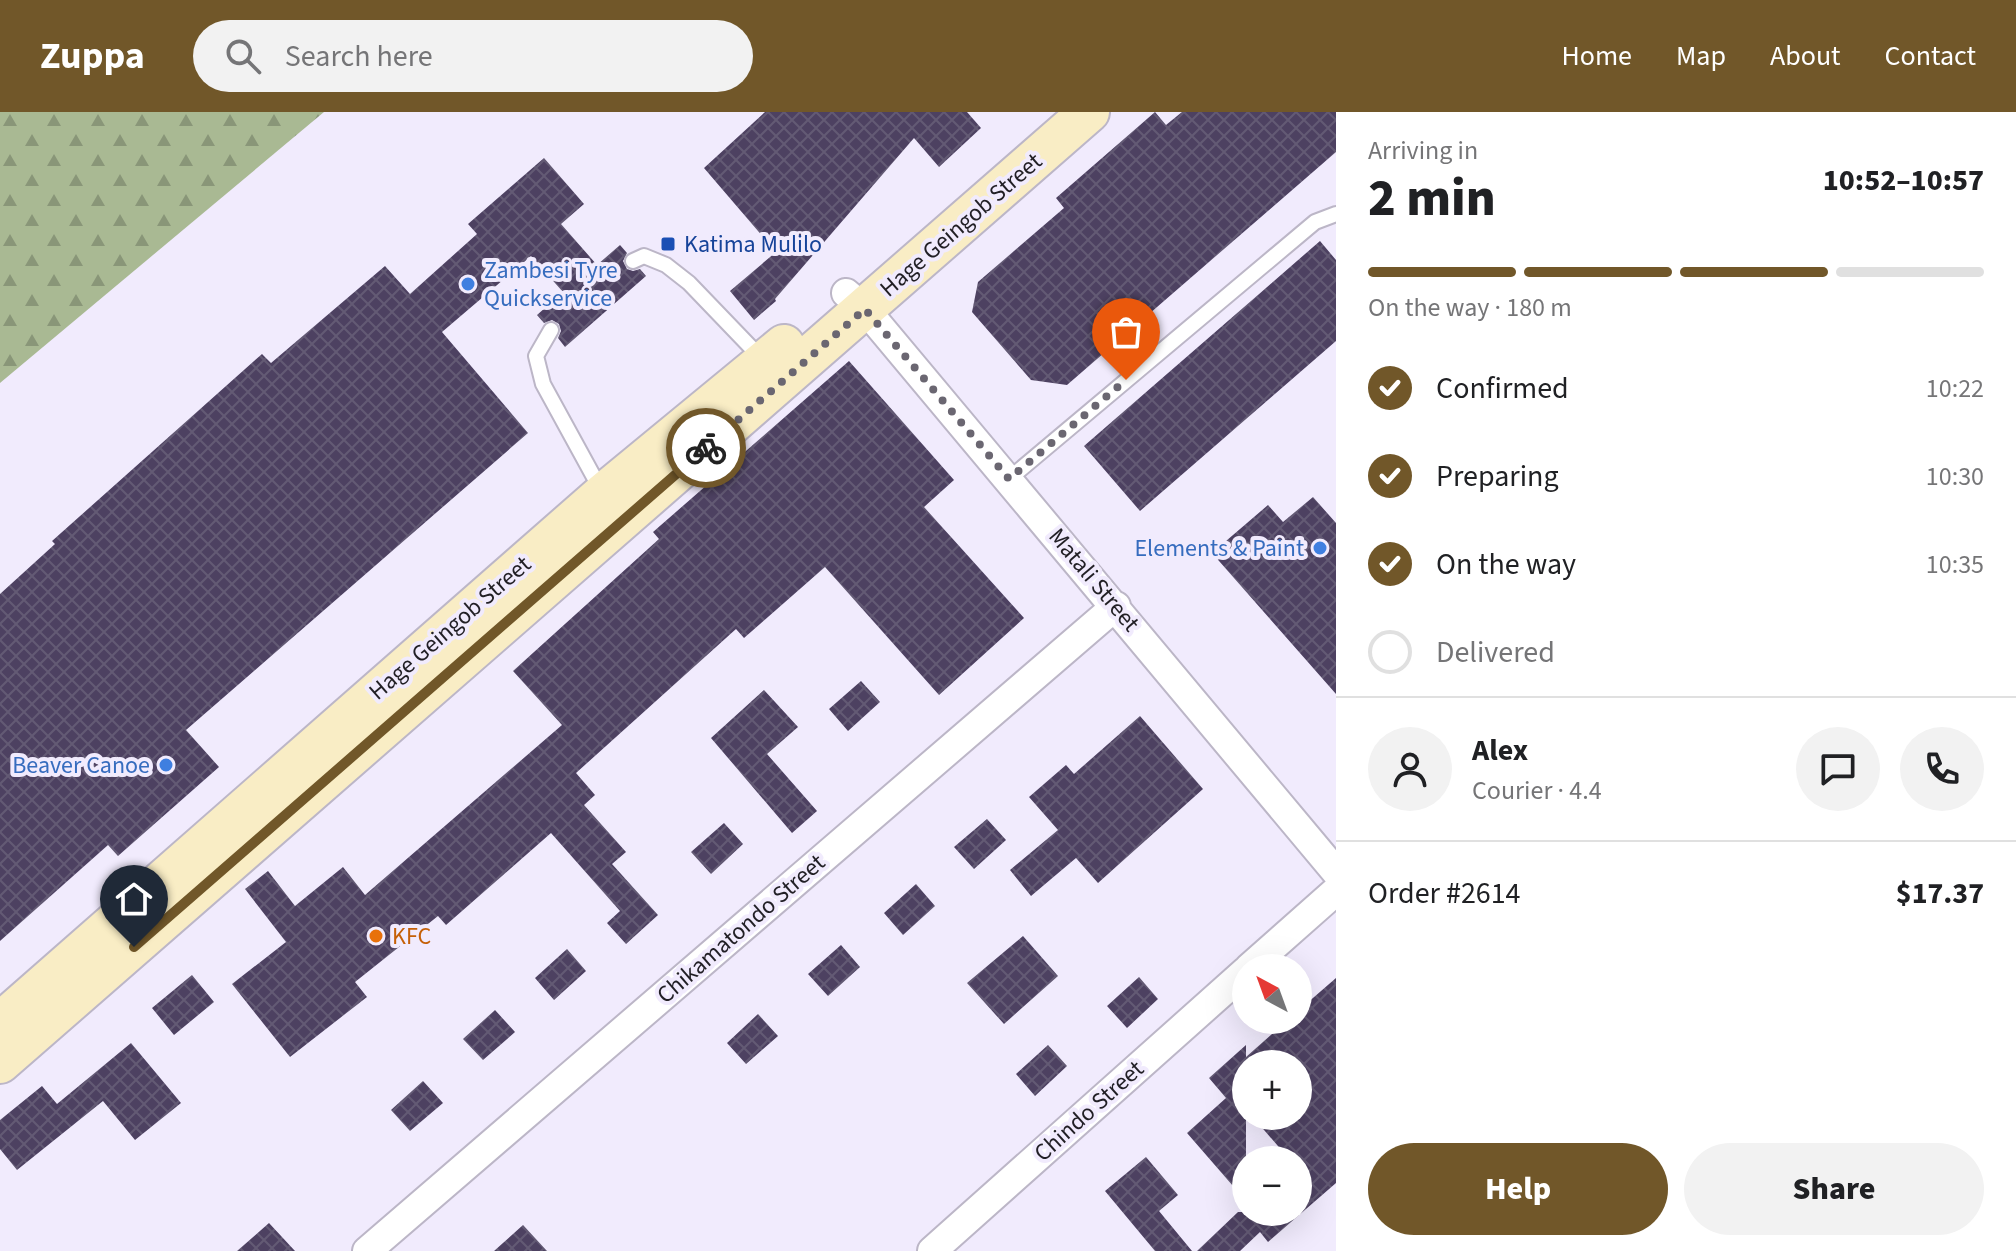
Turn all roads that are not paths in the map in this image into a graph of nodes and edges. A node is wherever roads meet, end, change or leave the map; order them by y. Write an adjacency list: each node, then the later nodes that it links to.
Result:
1 (1049, 112): 5 (street, Hage Geingob Street)
2 (1089, 112): 5 (street, Hage Geingob Street)
3 (1336, 214): 8 (lane)
4 (633, 261): 7 (lane)
5 (856, 301): 7 (street, Hage Geingob Street); 8 (street, Matali Street); 15 (street, Hage Geingob Street)
6 (551, 330): 9 (lane)
7 (764, 361): 9 (street, Hage Geingob Street)
8 (1009, 479): 10 (street, Matali Street)
9 (603, 494): 15 (street, Hage Geingob Street)
10 (1116, 606): 11 (street, Matali Street); 16 (street, Chikamatondo Street)
11 (1336, 872)
12 (1336, 891): 13 (street, Chindo Street)
13 (1266, 954)
14 (1232, 984): 17 (street, Chindo Street)
15 (4, 1040)
16 (367, 1251)
17 (932, 1251)

